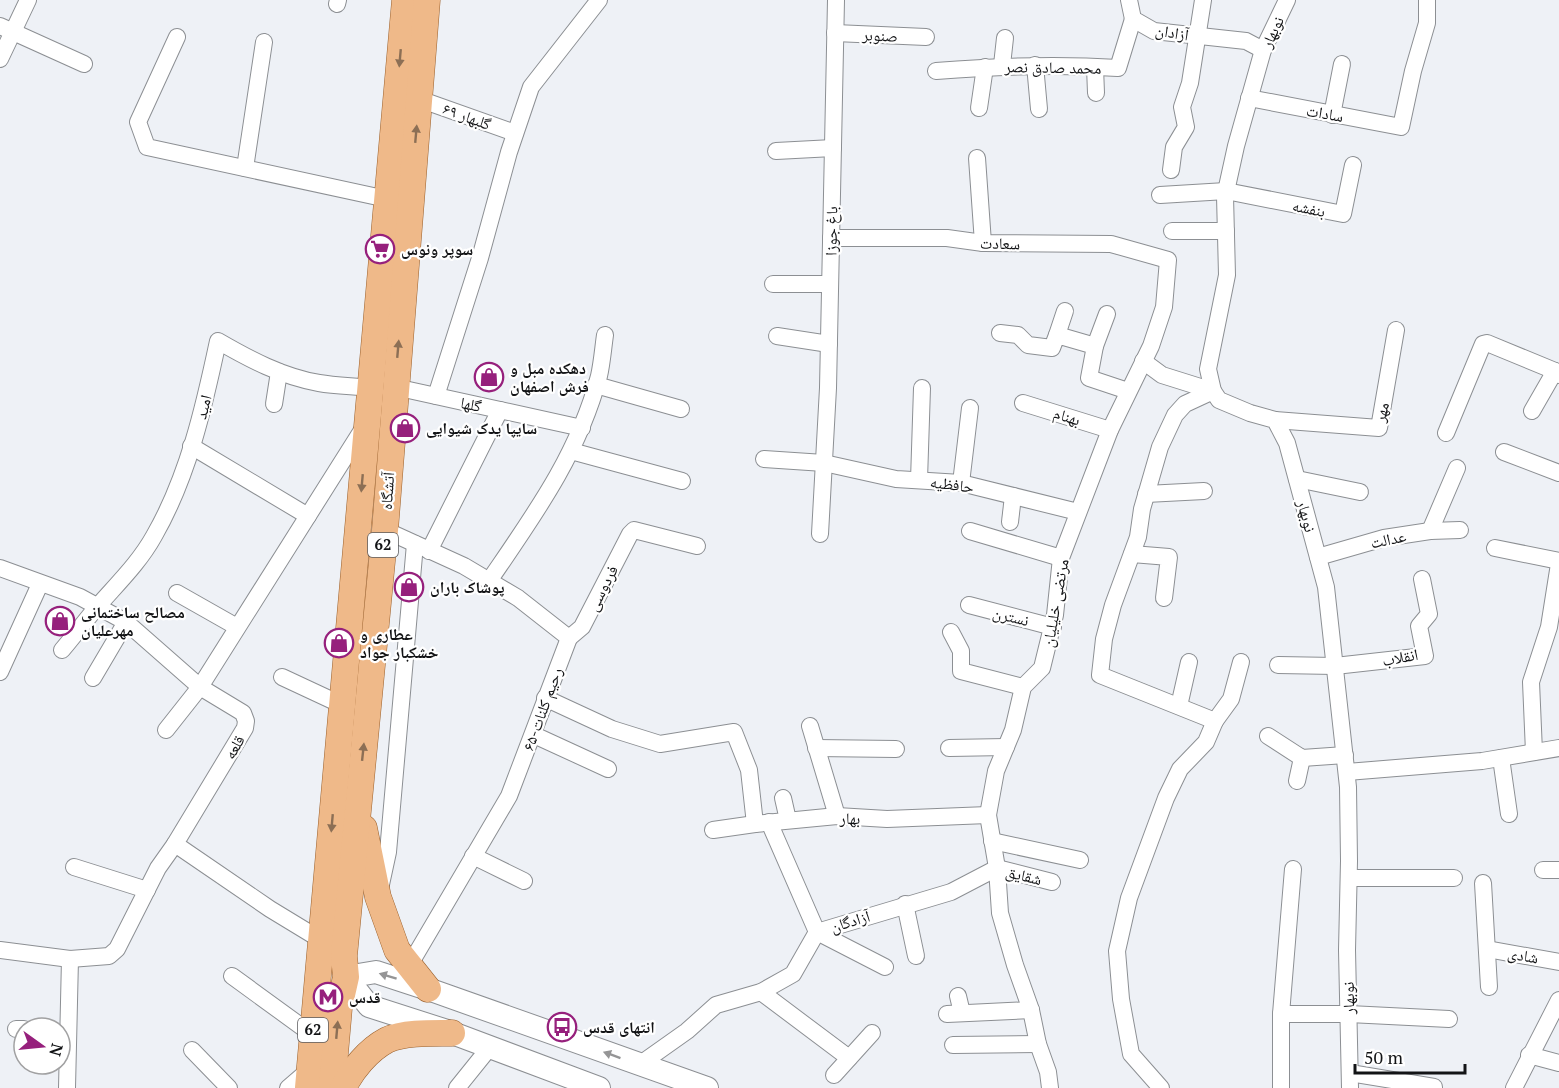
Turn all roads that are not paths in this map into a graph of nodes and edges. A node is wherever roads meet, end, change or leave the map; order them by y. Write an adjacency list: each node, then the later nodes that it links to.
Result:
1 (28, 0): 11 (street)
2 (405, 0): 40 (main road, آتشگاه / 62, one-way to 40)
3 (427, 0): 29 (main road, آتشگاه / 62)
4 (599, 0): 33 (street)
5 (836, 0): 12 (street, باغ جوزا)
6 (1129, 0): 10 (street, آزادان)
7 (1203, 0): 13 (street, آزادان)
8 (1287, 0): 18 (street, نوبهار)
9 (1427, 0): 32 (street, سادات)
10 (1133, 19): 13 (street, آزادان); 25 (street, محمد صادق نصر)
11 (7, 29): 19 (street); 20 (street)
12 (835, 33): 15 (street, صنوبر); 34 (street, باغ جوزا)
13 (1198, 36): 18 (street, آزادان); 39 (street)
14 (177, 37): 38 (street)
15 (926, 37)
16 (1005, 38): 22 (street)
17 (264, 42): 38 (street)
18 (1263, 50): 28 (street, نوبهار)
19 (0, 59)
20 (84, 64)
21 (1342, 64): 32 (street)
22 (1002, 65): 23 (street, محمد صادق نصر); 24 (street, محمد صادق نصر)
23 (1035, 65): 25 (street, محمد صادق نصر); 31 (street)
24 (985, 67): 26 (street, محمد صادق نصر); 30 (street)
25 (1095, 67): 27 (street)
26 (936, 71)
27 (1096, 93)
28 (1249, 98): 32 (street, سادات); 41 (street, نوبهار)
29 (419, 99): 33 (street, ۶۹ گلبهار); 40 (main road, آتشگاه / 62, one-way to 29)
30 (979, 108)
31 (1039, 109)
32 (1332, 115)
33 (515, 134): 68 (street)
34 (833, 148): 35 (street); 46 (street, باغ جوزا)
35 (776, 151)
36 (976, 158): 47 (street)
37 (1353, 165): 41 (street, بنفشه)
38 (245, 168): 43 (street)
39 (1171, 170)
40 (401, 174): 43 (main road, آتشگاه / 62); 64 (main road, آتشگاه / 62, one-way to 40)
41 (1226, 191): 42 (street); 45 (street, نوبهار)
42 (1160, 195)
43 (387, 199): 64 (main road, آتشگاه / 62)
44 (1172, 231): 45 (street)
45 (1226, 231): 67 (street, نوبهار)
46 (831, 238): 47 (street, سعادت); 50 (street, باغ جوزا)
47 (983, 243): 48 (street, سعادت)
48 (1168, 260): 60 (street, مرتضی خلیلیان)
49 (773, 284): 50 (street)
50 (830, 284): 58 (street, باغ جوزا)
51 (1065, 311): 55 (street)
52 (1107, 314): 59 (street)
53 (1396, 330): 75 (street, مهر)
54 (1000, 333): 55 (street)
55 (1057, 335): 59 (street)
56 (605, 336): 63 (street)
57 (777, 336): 58 (street)
58 (829, 344): 84 (street, باغ جوزا)
59 (1095, 346): 66 (street)
60 (1143, 361): 66 (street, مرتضی خلیلیان); 67 (street)
61 (279, 372): 64 (street, امید); 70 (street); 80 (street, امید)
62 (1557, 373): 74 (street); 79 (street)
63 (596, 385): 73 (street); 77 (street)
64 (383, 388): 68 (street, گلها); 76 (main road, آتشگاه / 62); 98 (main road, آتشگاه / 62)
65 (922, 388): 88 (street)
66 (1128, 391): 78 (street, مرتضی خلیلیان)
67 (1213, 391): 75 (street); 93 (street)
68 (436, 396): 72 (street, گلها)
69 (1023, 403): 78 (street, بهنام)
70 (274, 404)
71 (970, 408): 90 (street)
72 (500, 410): 77 (street, گلها); 104 (street)
73 (681, 410)
74 (1532, 411)
75 (1275, 420): 87 (street, نوبهار)
76 (368, 421): 96 (street); 134 (main road, آتشگاه / 62, one-way to 134)
77 (582, 428): 81 (street)
78 (1110, 430): 95 (street, مرتضی خلیلیان)
79 (1446, 433)
80 (191, 446): 96 (street); 116 (street, امید)
81 (571, 451): 89 (street); 112 (street)
82 (1504, 452): 86 (street)
83 (764, 459): 84 (street, حافظیه)
84 (824, 462): 88 (street, حافظیه); 102 (street, باغ جوزا)
85 (1457, 468): 101 (street)
86 (1559, 473)
87 (1297, 479): 92 (street); 107 (street, نوبهار)
88 (919, 480): 90 (street, حافظیه)
89 (682, 481)
90 (961, 483): 94 (street, حافظیه)
91 (1204, 491): 93 (street)
92 (1360, 492)
93 (1146, 494): 106 (street)
94 (1013, 496): 95 (street, حافظیه); 97 (street)
95 (1078, 512): 108 (street, مرتضی خلیلیان)
96 (308, 516): 119 (street)
97 (1010, 522)
98 (385, 530): 104 (street); 154 (main road, آتشگاه / 62, one-way to 98)
99 (1460, 530): 101 (street, عدالت)
100 (970, 531): 108 (street)
101 (1431, 531): 107 (street, عدالت)
102 (820, 534)
103 (698, 546): 122 (street, فردوسی)
104 (422, 548): 112 (street); 174 (street)
105 (1495, 548): 109 (street)
106 (1131, 554): 115 (street); 135 (street)
107 (1318, 557): 127 (street, نوبهار)
108 (1062, 558): 120 (street, مرتضی خلیلیان)
109 (1559, 563): 146 (street)
110 (0, 568): 113 (street, قلعه)
111 (1422, 579): 127 (street, انقلاب)
112 (489, 581): 122 (street)
113 (40, 584): 116 (street, قلعه); 128 (street)
114 (177, 593): 119 (street)
115 (1164, 598)
116 (97, 606): 118 (street, قلعه); 123 (street, امید)
117 (969, 606): 120 (street, نسترن)
118 (126, 622): 130 (street); 131 (street, قلعه)
119 (237, 627): 131 (street)
120 (1053, 627): 132 (street, مرتضی خلیلیان)
121 (951, 632): 132 (street)
122 (569, 638): 133 (street, ۶۵-رحیم کلنات)
123 (62, 650)
124 (1189, 662): 135 (street)
125 (1241, 662): 136 (street)
126 (1278, 665): 127 (street)
127 (1335, 666): 147 (street, نوبهار)
128 (0, 672)
129 (282, 677): 134 (street)
130 (93, 678)
131 (200, 687): 138 (street); 162 (street, قلعه)
132 (1023, 687): 141 (street)
133 (545, 698): 139 (street, ۶۵-رحیم کلنات); 159 (street)
134 (342, 705): 177 (main road, آتشگاه / 62, one-way to 177)
135 (1179, 706): 136 (street)
136 (1215, 721): 223 (street)
137 (810, 726): 142 (street)
138 (166, 730)
139 (534, 735): 150 (street); 163 (street, ۶۵-رحیم کلنات)
140 (1268, 736): 148 (street)
141 (1006, 747): 143 (street); 156 (street)
142 (816, 748): 145 (street); 157 (street)
143 (949, 748)
144 (1559, 748): 146 (street)
145 (896, 749)
146 (1534, 752): 149 (street)
147 (1345, 755): 148 (street); 151 (street, نوبهار)
148 (1302, 758): 152 (street)
149 (1501, 758): 151 (street); 155 (street)
150 (608, 769)
151 (1347, 772): 168 (street, نوبهار)
152 (1297, 781)
153 (783, 798): 158 (street)
154 (358, 800): 174 (main road); 187 (main road, آتشگاه / 62)
155 (1509, 814)
156 (988, 815): 157 (street, بهار); 161 (street)
157 (837, 816): 158 (street, بهار)
158 (788, 820): 159 (street, بهار)
159 (762, 823): 160 (street, بهار); 176 (street)
160 (713, 830)
161 (992, 841): 164 (street); 166 (street)
162 (175, 844): 173 (street); 177 (street)
163 (473, 856): 170 (street); 183 (street, ۶۵-رحیم کلنات)
164 (1080, 860)
165 (74, 867): 173 (street)
166 (997, 868): 171 (street, شقایق); 175 (street, آزادگان); 193 (street)
167 (1293, 868): 194 (street)
168 (1349, 878): 169 (street); 195 (street, نوبهار)
169 (1454, 878)
170 (524, 881)
171 (1052, 882)
172 (1483, 883): 178 (street)
173 (147, 890): 181 (street)
174 (378, 897): 183 (main road)
175 (905, 904): 176 (street, آزادگان); 180 (street)
176 (817, 932): 184 (street); 190 (street, آزادگان)
177 (321, 940): 185 (main road, آتشگاه / 62)
178 (1487, 949): 182 (street, شادی); 188 (street)
179 (0, 950): 181 (street)
180 (916, 956)
181 (69, 959): 196 (street)
182 (1559, 962)
183 (409, 966): 189 (main road)
184 (885, 968)
185 (319, 972): 187 (main road); 201 (main road, آتشگاه / 62)
186 (232, 976): 201 (street)
187 (346, 976): 189 (main road, one-way to 187); 199 (main road); 217 (main road, آتشگاه / 62, one-way to 187)
188 (1489, 987)
189 (428, 989): 198 (main road)
190 (761, 992): 207 (street); 210 (street, آزادگان)
191 (958, 996): 193 (street)
192 (1559, 1000): 206 (street)
193 (1031, 1010): 202 (street)
194 (1281, 1014): 195 (street); 224 (street)
195 (1349, 1014): 197 (street); 213 (street, نوبهار)
196 (65, 1016)
197 (1449, 1019)
198 (543, 1029): 208 (main road); 210 (main road, one-way to 198)
199 (452, 1033): 204 (main road); 218 (main road)
200 (872, 1033): 207 (street)
201 (313, 1035): 212 (main road, آتشگاه / 62)
202 (1038, 1044): 203 (street); 222 (street)
203 (953, 1045)
204 (490, 1047): 208 (main road); 219 (street)
205 (192, 1050): 215 (street)
206 (1529, 1055): 209 (street); 225 (street)
207 (849, 1058): 211 (street)
208 (531, 1062): 220 (main road)
209 (1559, 1063)
210 (639, 1065): 221 (main road)
211 (834, 1075)
212 (309, 1078): 216 (street)
213 (1350, 1080): 214 (street)
214 (1434, 1087)
215 (229, 1088)
216 (288, 1088)
217 (332, 1088)
218 (343, 1088)
219 (457, 1088)
220 (598, 1088)
221 (707, 1088)
222 (1050, 1088)
223 (1161, 1088)
224 (1281, 1088)
225 (1514, 1088)

